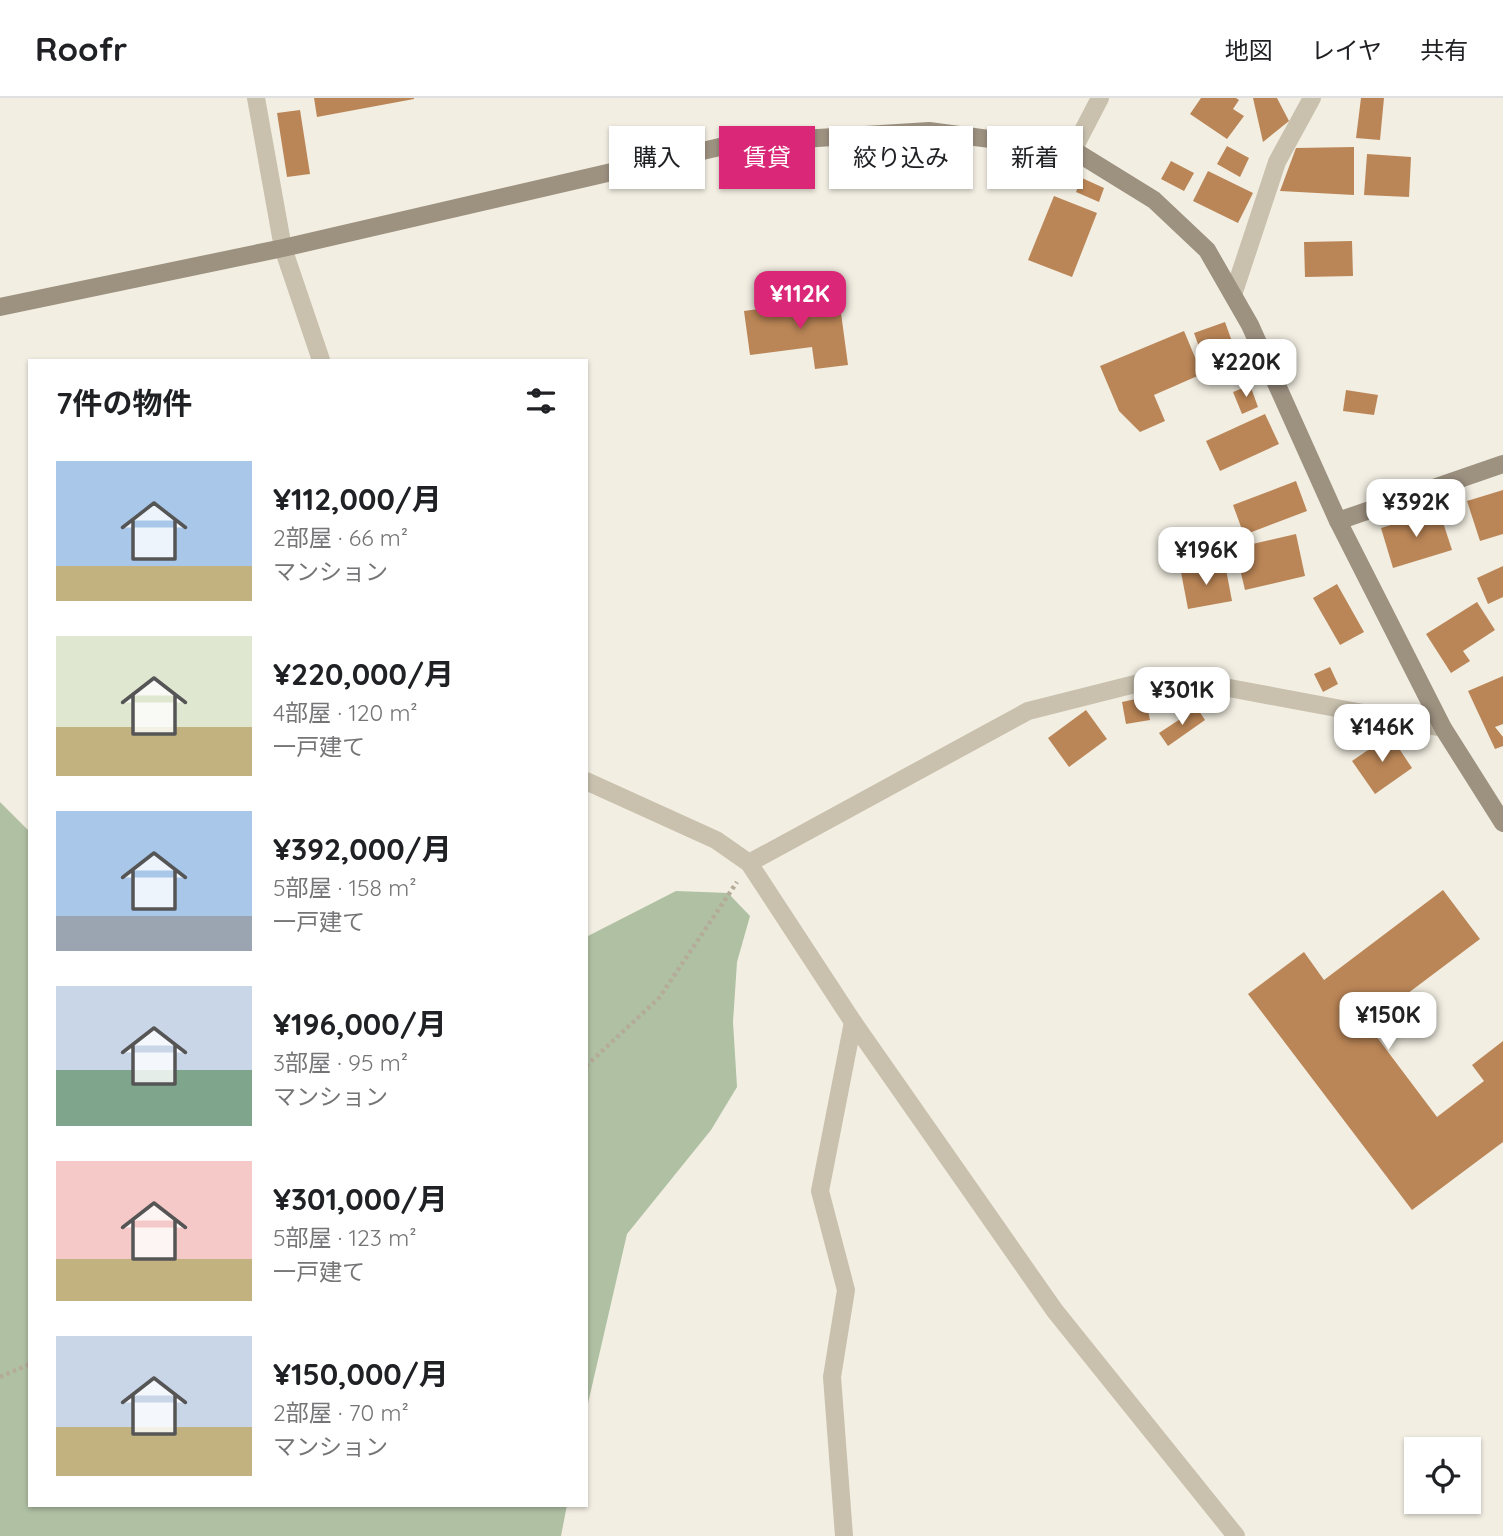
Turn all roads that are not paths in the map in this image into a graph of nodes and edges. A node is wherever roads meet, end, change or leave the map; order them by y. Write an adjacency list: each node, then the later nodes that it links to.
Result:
1 (256, 98): 7 (street)
2 (1100, 98): 4 (street)
3 (1312, 98): 8 (street)
4 (1083, 131)
5 (987, 139): 7 (street)
6 (1083, 156): 8 (street)
7 (283, 248): 9 (street); 10 (street)
8 (1233, 295): 12 (street)
9 (0, 307)
10 (321, 359)
11 (1503, 464): 12 (street)
12 (1338, 520): 13 (street)
13 (1443, 728): 15 (street); 16 (street)
14 (588, 782): 16 (street)
15 (1503, 823)
16 (749, 863): 17 (street)
17 (853, 1022): 18 (street); 19 (street)
18 (844, 1536)
19 (1236, 1536)

